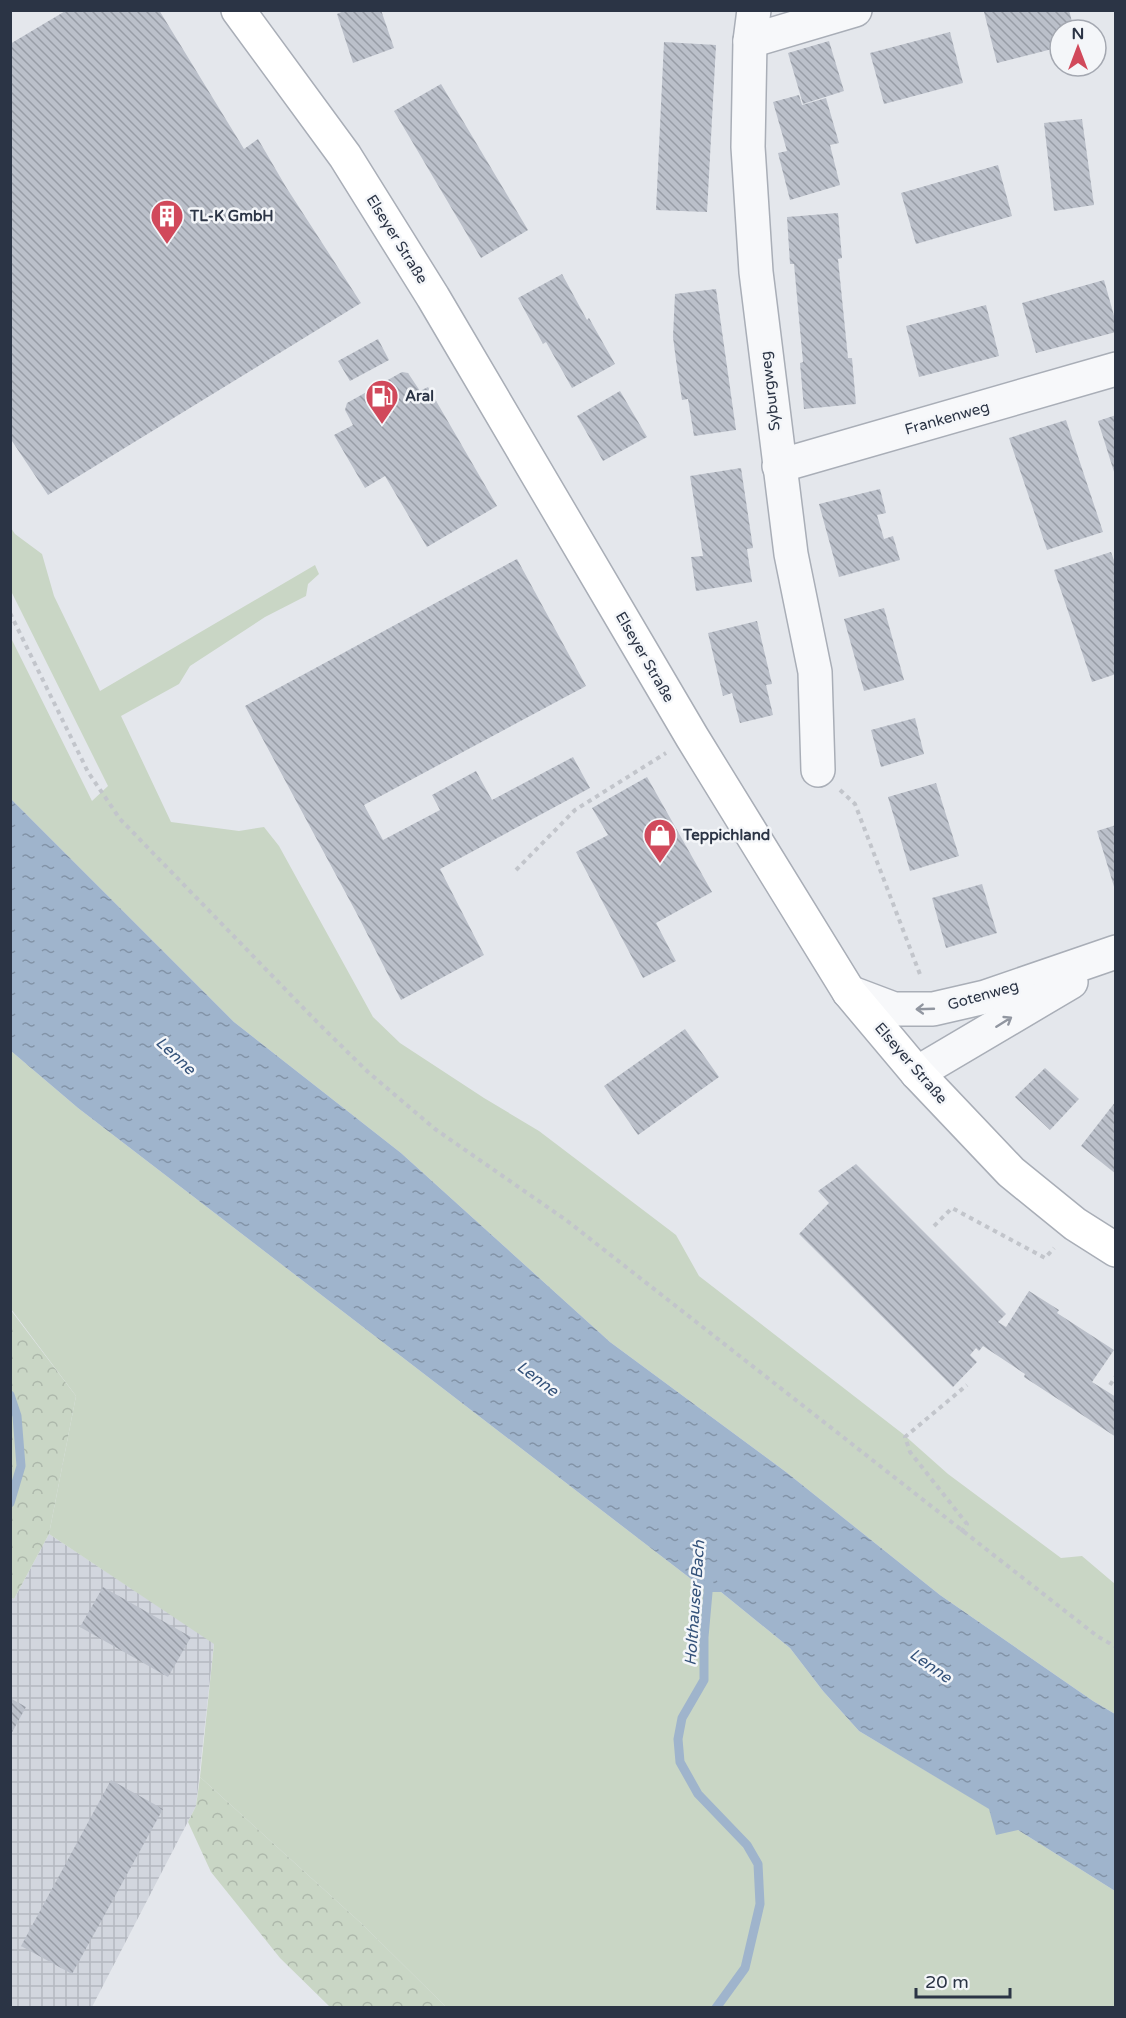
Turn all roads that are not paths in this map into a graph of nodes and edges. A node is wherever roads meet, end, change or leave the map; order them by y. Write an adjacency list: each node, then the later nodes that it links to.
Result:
1 (238, 10): 9 (main road, Elseyer Straße)
2 (855, 10): 3 (street)
3 (752, 26): 5 (street, Syburgweg)
4 (1116, 369): 5 (street, Frankenweg)
5 (779, 466): 6 (street, Syburgweg)
6 (818, 770)
7 (1116, 952): 9 (street, Gotenweg, one-way to 9)
8 (1116, 958): 10 (street, Gotenweg, one-way to 8)
9 (849, 992): 10 (main road, Elseyer Straße)
10 (917, 1073): 11 (main road, Elseyer Straße)
11 (1116, 1250)

